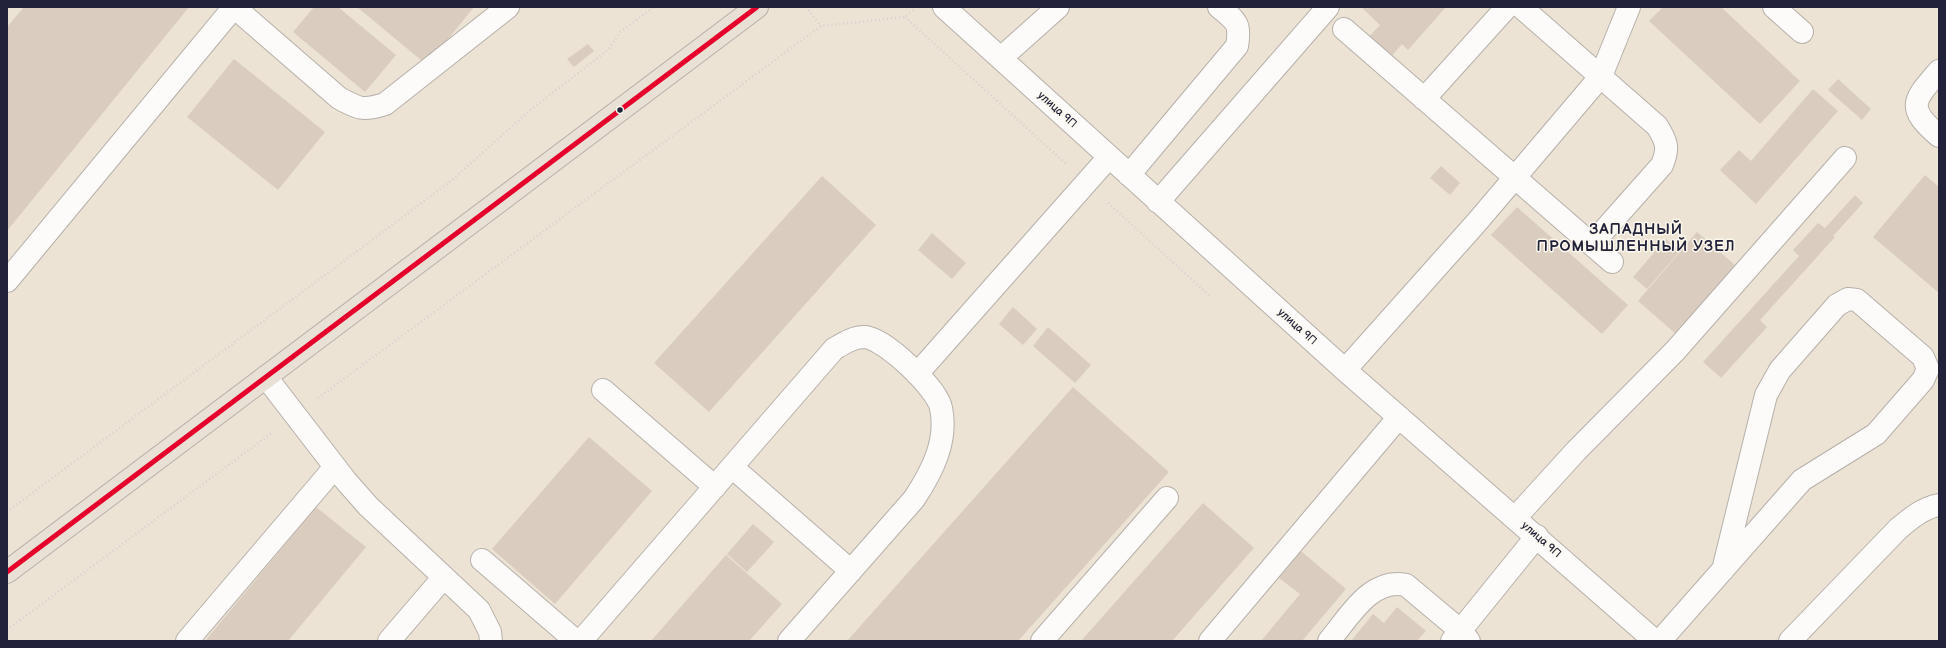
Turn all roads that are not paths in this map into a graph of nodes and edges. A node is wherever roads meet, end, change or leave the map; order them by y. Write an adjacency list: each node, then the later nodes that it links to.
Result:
1 (234, 7): 2 (street); 26 (street)
2 (508, 7)
3 (757, 7): 29 (main road)
4 (944, 7): 14 (street, улица 9П)
5 (1058, 7): 14 (street)
6 (1219, 7): 21 (street)
7 (1328, 7): 23 (street)
8 (1507, 7): 17 (street)
9 (1521, 7): 16 (street)
10 (1629, 7): 16 (street)
11 (1774, 7): 13 (street)
12 (1344, 29): 17 (street)
13 (1802, 32)
14 (1001, 58): 19 (street, улица 9П)
15 (1939, 70): 18 (street)
16 (1600, 76): 22 (street); 24 (street)
17 (1424, 98): 22 (street)
18 (1939, 136)
19 (1109, 157): 21 (street, улица 9П); 28 (street)
20 (1845, 158): 37 (street)
21 (1129, 175): 23 (street, улица 9П)
22 (1515, 177): 24 (street); 27 (street)
23 (1158, 202): 27 (street, улица 9П)
24 (1592, 244): 25 (street)
25 (1612, 262)
26 (7, 281)
27 (1344, 370): 31 (street, улица 9П)
28 (917, 374): 33 (street); 41 (street)
29 (266, 377): 32 (street); 42 (main road)
30 (603, 390): 34 (street)
31 (1399, 417): 37 (street, улица 9П); 52 (street)
32 (335, 467): 43 (street); 45 (street)
33 (732, 467): 34 (street); 41 (street)
34 (714, 486): 49 (street)
35 (1167, 498): 51 (street)
36 (1939, 505): 56 (street)
37 (1515, 518): 38 (street, улица 9П)
38 (1537, 536): 44 (street); 54 (street, улица 9П)
39 (482, 560): 48 (street)
40 (1723, 570): 40 (street); 55 (street)
41 (851, 571): 50 (street)
42 (7, 572)
43 (443, 578): 46 (street); 47 (street)
44 (1461, 638): 53 (street)
45 (187, 641)
46 (389, 641)
47 (491, 641)
48 (576, 641)
49 (581, 641)
50 (789, 641)
51 (1042, 641)
52 (1210, 641)
53 (1329, 641)
54 (1655, 641)
55 (1660, 641)
56 (1790, 641)

